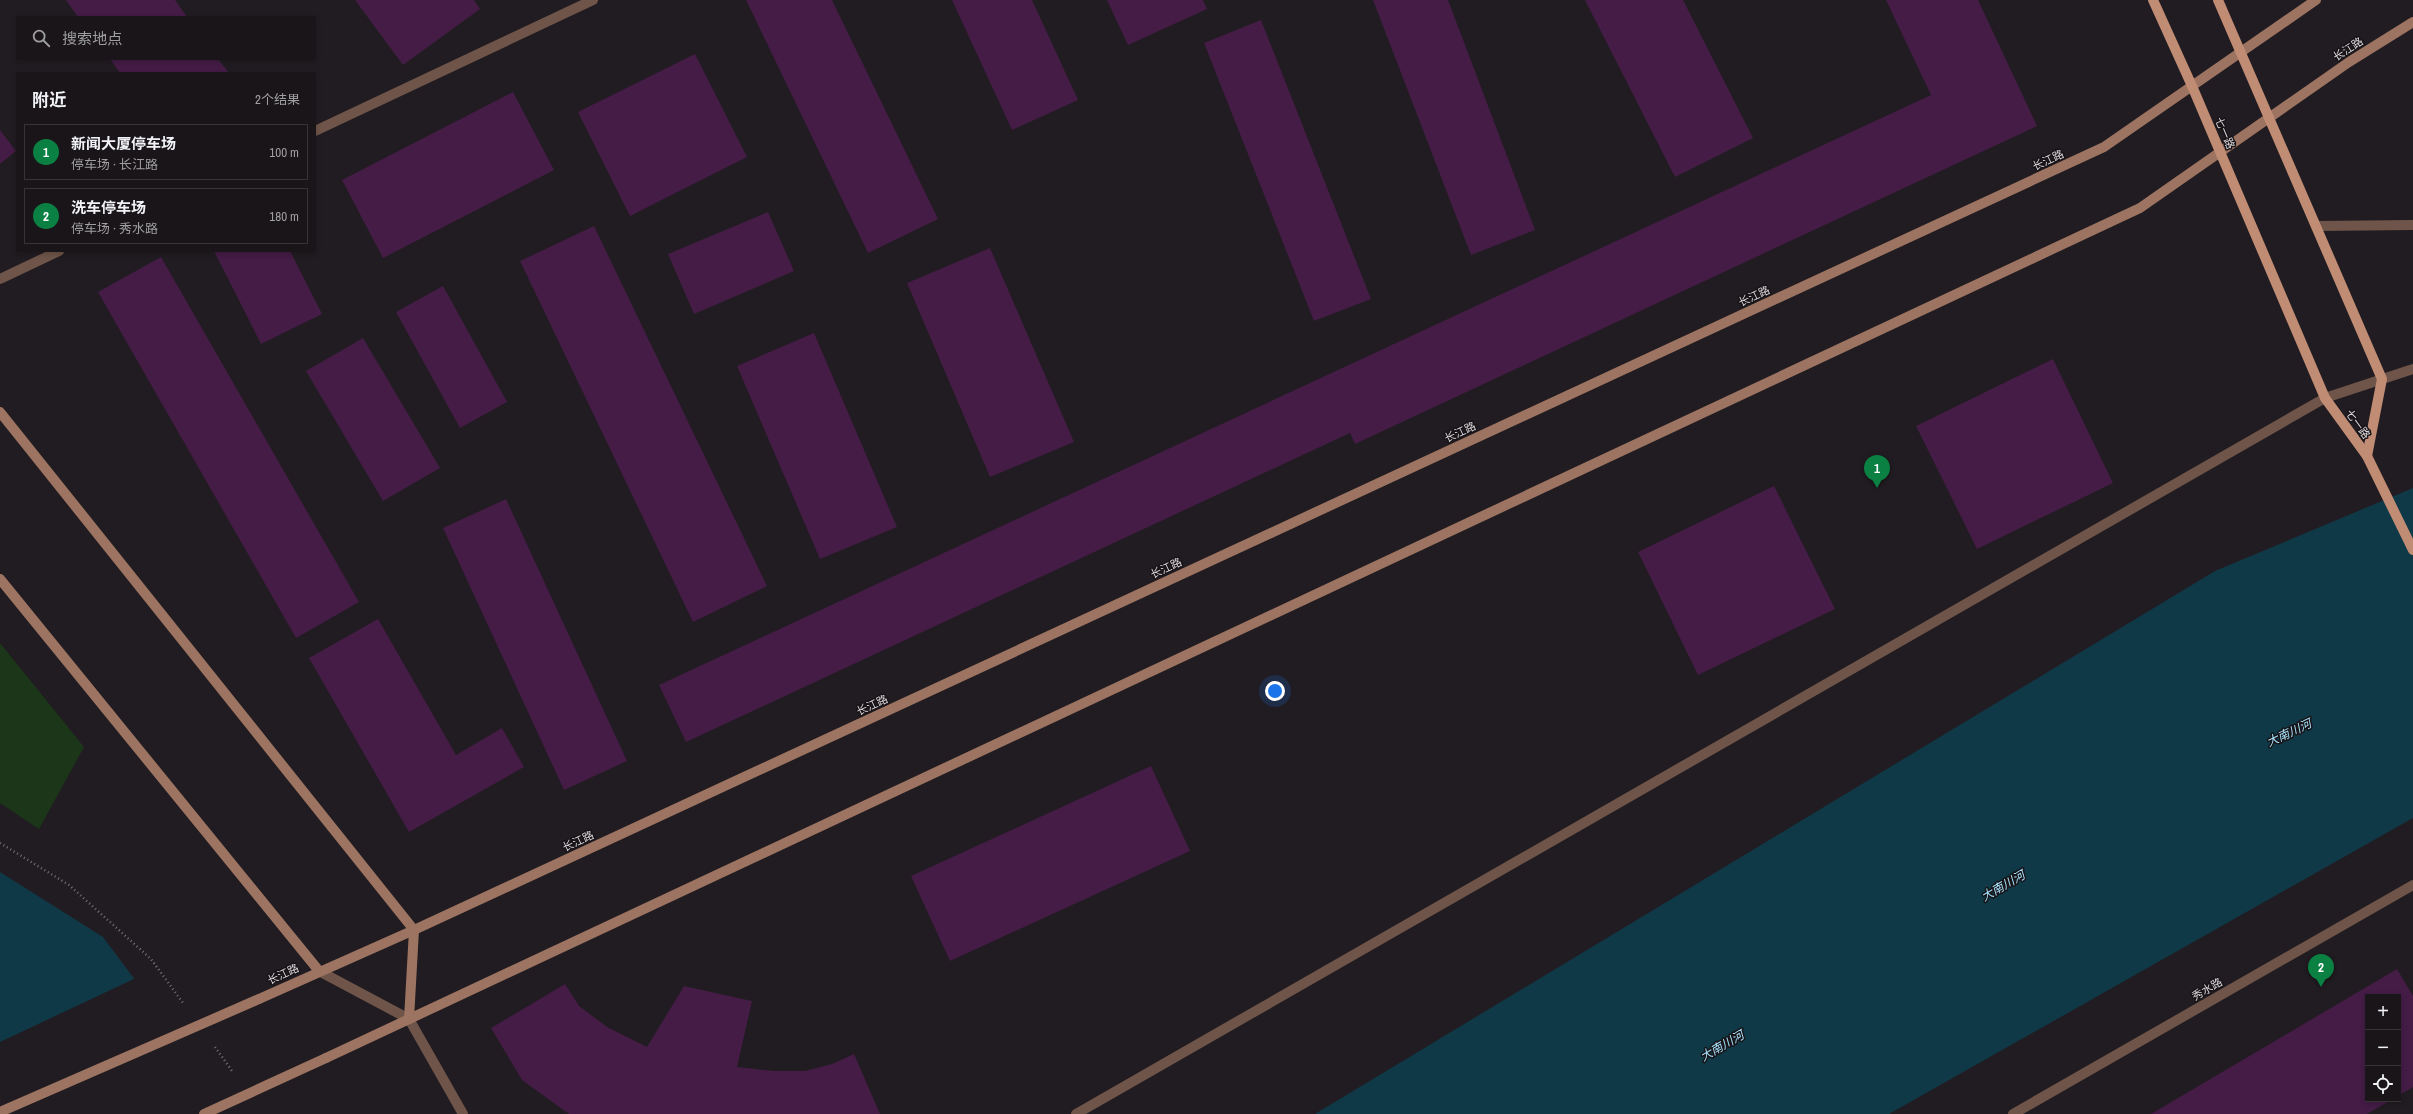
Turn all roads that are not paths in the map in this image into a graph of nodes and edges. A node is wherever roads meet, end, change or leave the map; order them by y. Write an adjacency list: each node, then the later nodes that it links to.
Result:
1 (594, 0): 9 (street)
2 (2153, 0): 7 (main road, 七一路)
3 (2218, 0): 6 (main road)
4 (2316, 0): 6 (main road, 长江路)
5 (2413, 22): 8 (main road, 长江路)
6 (2241, 52): 7 (main road, 长江路); 8 (main road)
7 (2192, 86): 10 (main road, 七一路); 23 (main road, 长江路)
8 (2270, 118): 10 (main road, 长江路); 12 (main road)
9 (316, 131)
10 (2220, 152): 17 (main road, 七一路); 25 (main road, 长江路)
11 (2413, 225): 12 (street)
12 (2316, 226): 16 (main road)
13 (57, 252): 14 (street)
14 (0, 278)
15 (2413, 369): 16 (street)
16 (2382, 379): 17 (street); 19 (main road, 七一路)
17 (2325, 398): 19 (main road, 七一路); 29 (street)
18 (0, 412): 23 (main road)
19 (2367, 456): 20 (main road)
20 (2413, 550)
21 (0, 579): 24 (main road)
22 (2413, 885): 30 (street, 秀水路)
23 (414, 930): 24 (main road, 长江路); 25 (main road)
24 (319, 971): 25 (street); 26 (main road, 长江路, bridge)
25 (410, 1019): 27 (main road, 长江路, bridge); 28 (street)
26 (0, 1112)
27 (204, 1114)
28 (463, 1114)
29 (1076, 1114)
30 (2013, 1114)

